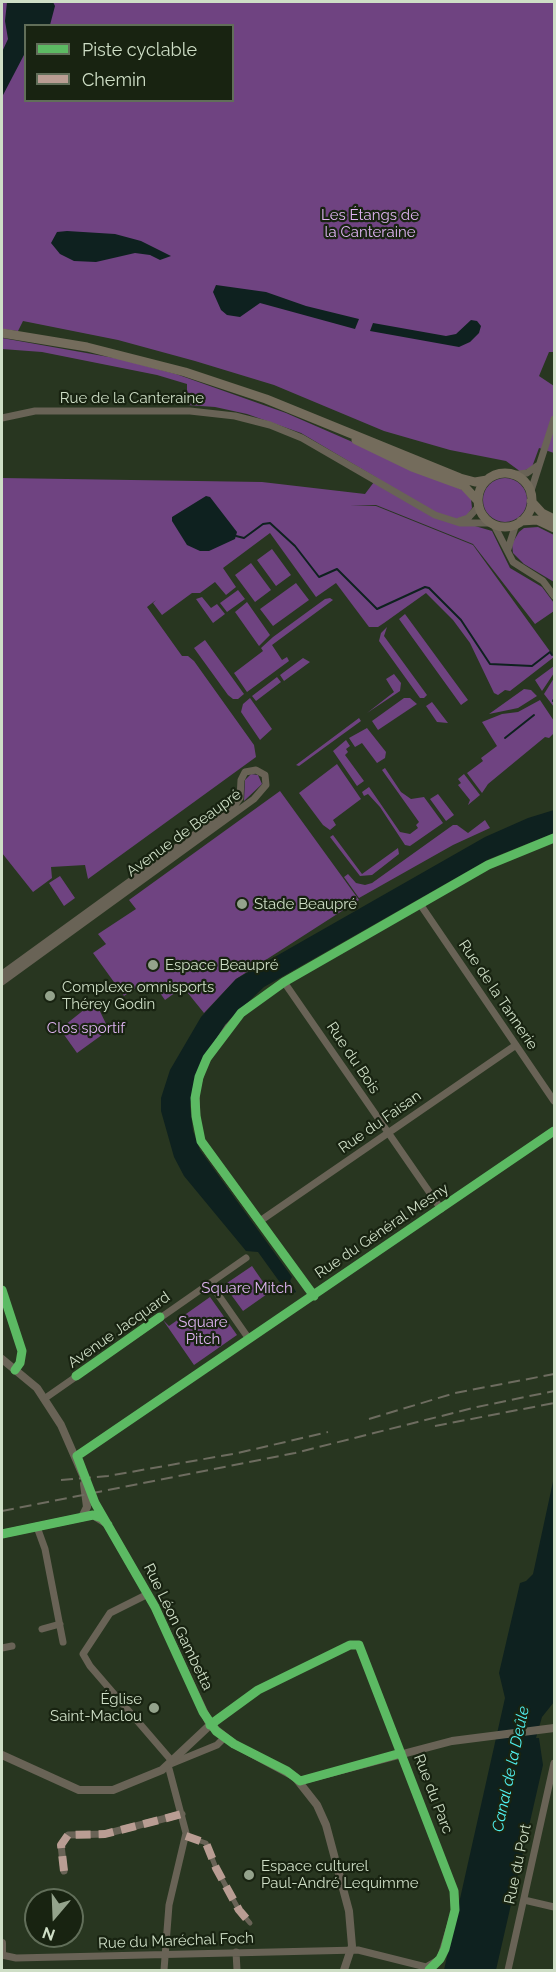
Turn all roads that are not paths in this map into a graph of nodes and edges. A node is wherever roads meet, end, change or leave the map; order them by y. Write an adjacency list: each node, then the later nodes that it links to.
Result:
1 (2, 333): 2 (main road)
2 (311, 417): 7 (main road); 9 (main road)
3 (2, 418): 11 (street, Rue de la Canteraine)
4 (555, 419): 5 (street)
5 (540, 461): 6 (street); 8 (street)
6 (512, 475): 7 (main road); 8 (main road)
7 (487, 480): 9 (main road)
8 (531, 497): 10 (main road); 12 (main road)
9 (478, 503): 11 (street); 13 (main road)
10 (555, 519)
11 (454, 522): 13 (street, Rue de la Canteraine)
12 (519, 523): 13 (main road); 14 (main road); 15 (street)
13 (492, 524): 15 (street)
14 (555, 528)
15 (508, 554): 16 (street)
16 (555, 596)
17 (2, 974): 18 (street, Avenue de Beaupré)
18 (2, 982)
19 (285, 982): 20 (street, Rue de la Tannerie); 23 (street, Rue du Bois); 25 (street)
20 (516, 1045): 21 (street, Rue de la Tannerie); 23 (street, Rue du Faisan)
21 (555, 1101)
22 (555, 1131): 24 (street, Rue du Général Mesny)
23 (387, 1133): 24 (street, Rue du Bois); 25 (street, Rue du Faisan)
24 (441, 1209): 29 (street, Rue du Général Mesny)
25 (260, 1221): 29 (street)
26 (246, 1258): 27 (street, Avenue Jacquard)
27 (210, 1283): 30 (street); 33 (street, Avenue Jacquard)
28 (2, 1290): 32 (street)
29 (314, 1296): 30 (street, Rue du Général Mesny)
30 (249, 1340): 34 (street, Rue du Général Mesny)
31 (2, 1359): 32 (street)
32 (15, 1370): 33 (street)
33 (44, 1399): 34 (street)
34 (78, 1460): 35 (street); 37 (street, Rue Léon Gambetta)
35 (82, 1517): 36 (street); 37 (street)
36 (37, 1527): 38 (street); 40 (street)
37 (111, 1530): 39 (street, Rue Léon Gambetta)
38 (2, 1534)
39 (148, 1594): 45 (street, Rue Léon Gambetta); 50 (street)
40 (60, 1624): 41 (street); 42 (street)
41 (42, 1629)
42 (63, 1642)
43 (12, 1646): 44 (street)
44 (2, 1648)
45 (210, 1725): 47 (street, Rue Léon Gambetta); 48 (street, Rue du Parc); 50 (street)
46 (555, 1728): 48 (street)
47 (224, 1738): 50 (street); 52 (street, Rue Léon Gambetta)
48 (401, 1753): 52 (street); 64 (street, Rue du Parc)
49 (2, 1755): 50 (street)
50 (170, 1762): 53 (street)
51 (555, 1763): 56 (street, Rue du Port)
52 (300, 1781): 60 (street, Rue Léon Gambetta)
53 (182, 1814): 54 (street); 55 (street)
54 (186, 1836): 58 (street); 63 (street)
55 (64, 1870)
56 (524, 1900): 57 (street); 68 (street, Rue du Port)
57 (555, 1907)
58 (250, 1923)
59 (2, 1943): 62 (street)
60 (351, 1950): 61 (street, Rue du Maréchal Foch); 64 (street, Rue du Maréchal Foch); 67 (street, Rue Léon Gambetta)
61 (236, 1952): 63 (street, Rue du Maréchal Foch); 66 (street)
62 (2, 1954): 63 (street, Rue du Maréchal Foch)
63 (165, 1954): 65 (street)
64 (437, 1963)
65 (164, 1971)
66 (237, 1971)
67 (344, 1971)
68 (508, 1971)

